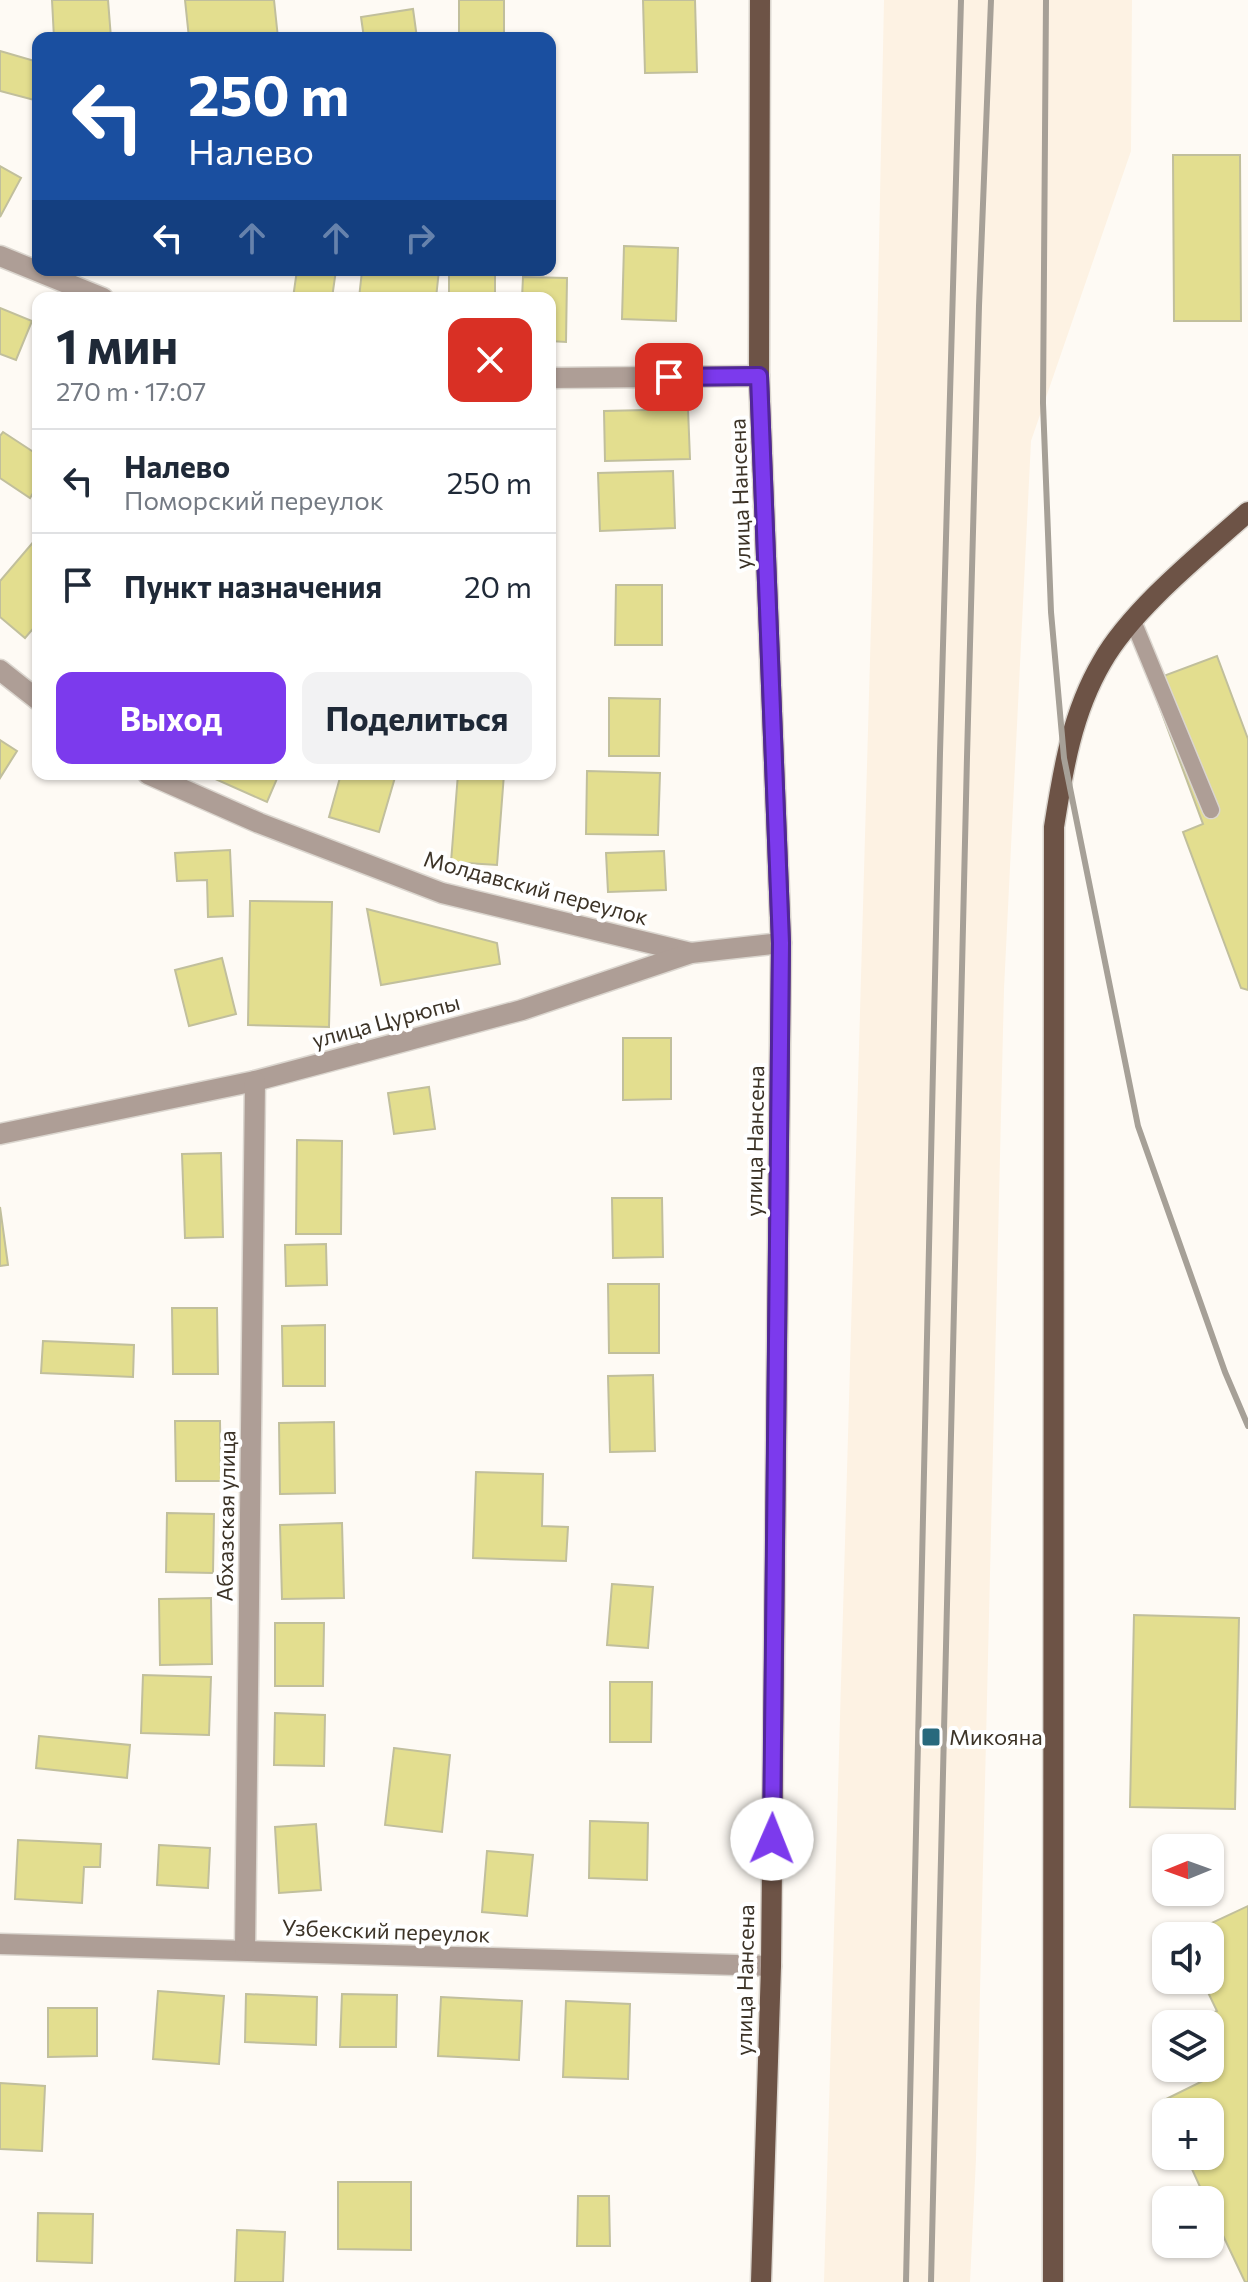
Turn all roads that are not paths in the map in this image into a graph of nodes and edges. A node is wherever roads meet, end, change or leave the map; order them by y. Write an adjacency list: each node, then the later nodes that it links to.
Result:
1 (760, 0): 6 (main road, улица Нансена)
2 (0, 256): 3 (street)
3 (32, 269)
4 (49, 276): 5 (street)
5 (88, 292)
6 (759, 376): 7 (street); 14 (main road, улица Нансена)
7 (556, 378)
8 (1248, 512): 9 (main road)
9 (1133, 621): 13 (lane); 22 (main road)
10 (0, 670): 11 (street)
11 (32, 695)
12 (162, 780): 15 (street, Молдавский переулок)
13 (1211, 810)
14 (781, 943): 15 (street, улица Цурюпы); 20 (main road, улица Нансена)
15 (691, 953): 16 (street, улица Цурюпы)
16 (255, 1081): 17 (street, улица Цурюпы); 19 (street, Абхазская улица)
17 (0, 1134)
18 (0, 1944): 19 (street, Узбекский переулок)
19 (245, 1950): 20 (street, Узбекский переулок)
20 (771, 1966): 21 (main road, улица Нансена)
21 (761, 2282)
22 (1053, 2282)

